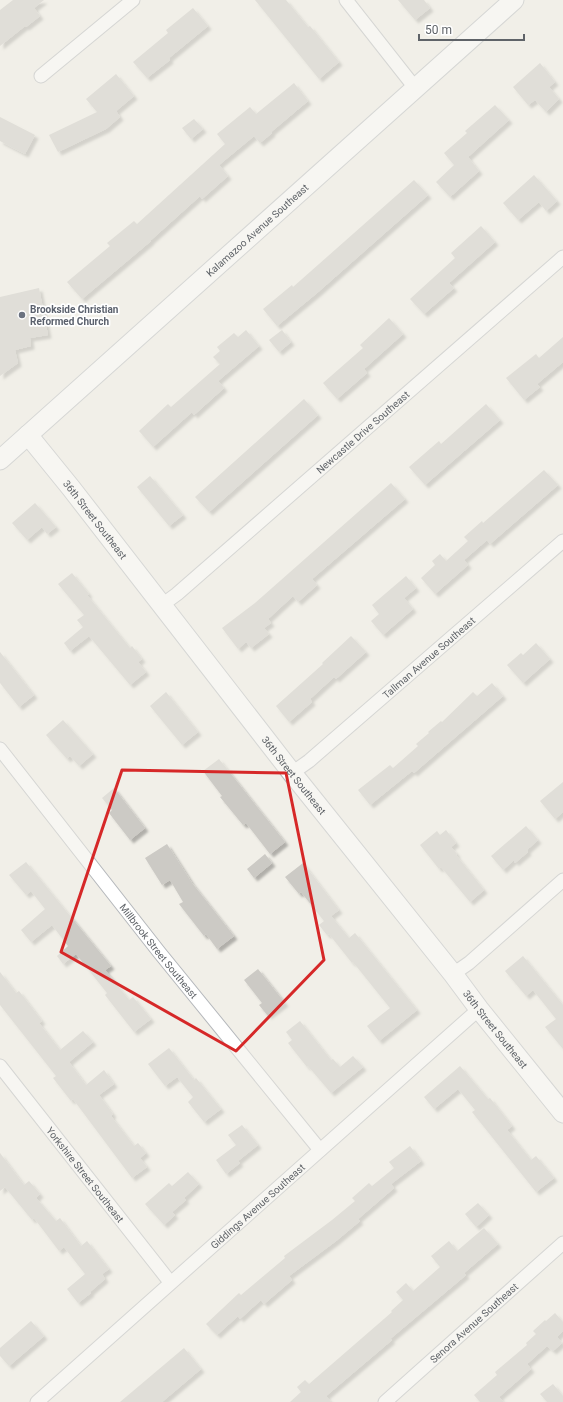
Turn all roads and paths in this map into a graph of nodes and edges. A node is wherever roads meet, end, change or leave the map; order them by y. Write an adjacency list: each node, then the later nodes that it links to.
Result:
1 (132, 0): 4 (street)
2 (346, 0): 5 (street)
3 (514, 0): 5 (street, Kalamazoo Avenue Southeast)
4 (41, 76)
5 (416, 89): 7 (street, Kalamazoo Avenue Southeast)
6 (563, 257): 10 (street, Newcastle Drive Southeast)
7 (28, 435): 8 (street, Kalamazoo Avenue Southeast); 10 (street, 36th Street Southeast)
8 (0, 460)
9 (563, 541): 12 (street, Tallman Avenue Southeast)
10 (162, 605): 12 (street, 36th Street Southeast)
11 (0, 749): 18 (street, Millbrook Street Southeast)
12 (292, 773): 14 (street, 36th Street Southeast)
13 (563, 880): 14 (street)
14 (453, 974): 15 (street, 36th Street Southeast)
15 (479, 1009): 17 (street, 36th Street Southeast); 18 (street, Giddings Avenue Southeast)
16 (0, 1066): 20 (street, Yorkshire Street Southeast)
17 (563, 1113)
18 (320, 1150): 20 (street, Giddings Avenue Southeast)
19 (563, 1243): 22 (street, Senora Avenue Southeast)
20 (170, 1282): 21 (street, Giddings Avenue Southeast)
21 (37, 1402)
22 (385, 1402)

